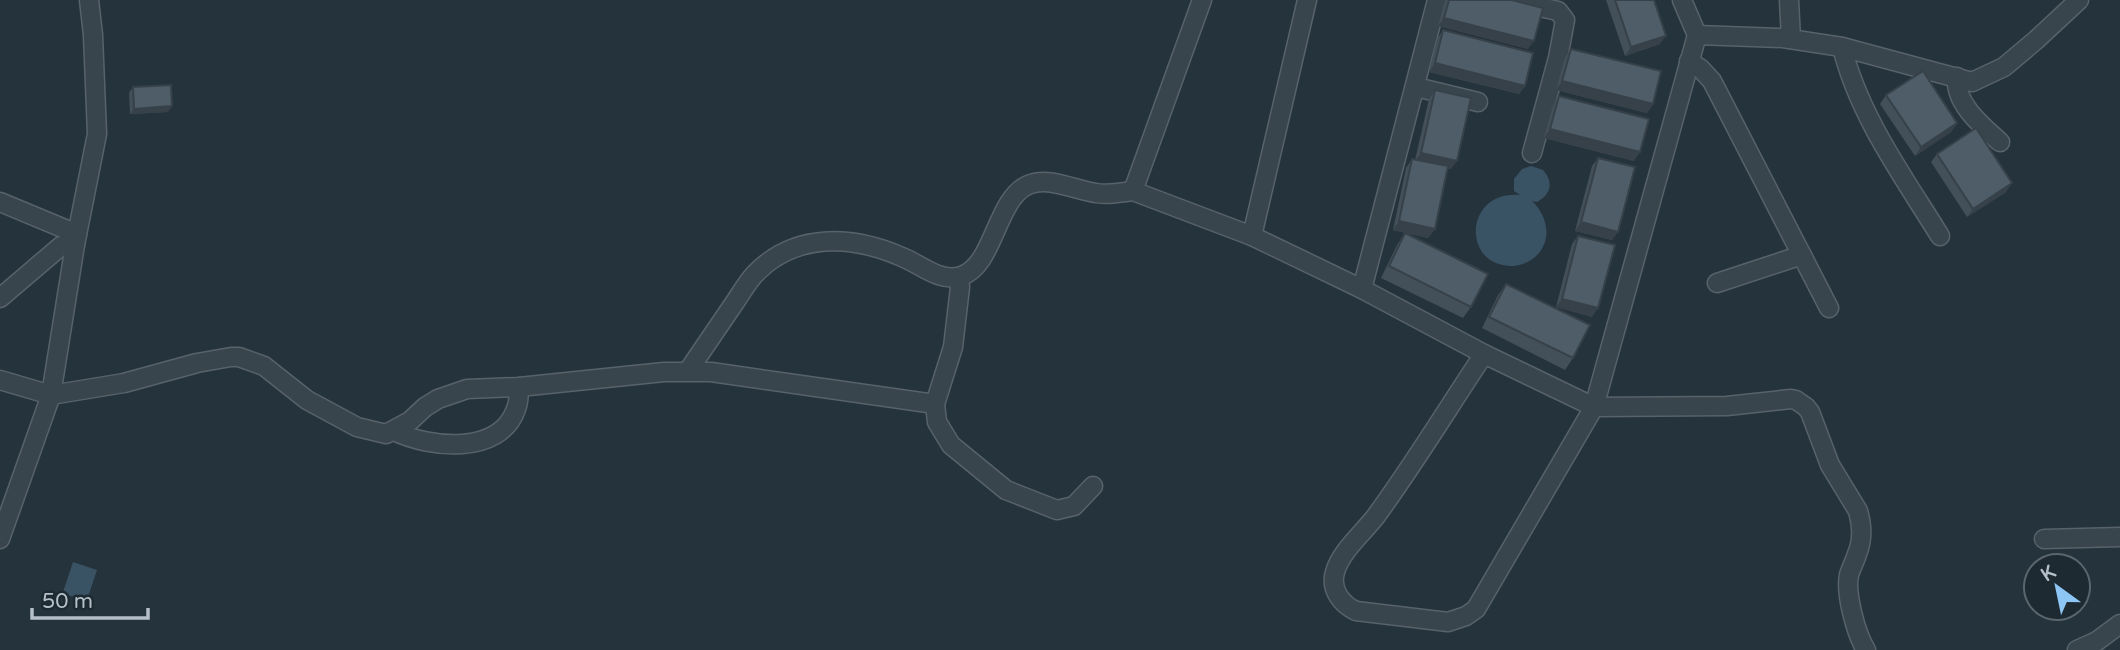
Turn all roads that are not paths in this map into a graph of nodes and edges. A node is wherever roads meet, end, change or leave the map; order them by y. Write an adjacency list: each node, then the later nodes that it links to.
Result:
1 (89, 0): 22 (street)
2 (1202, 0): 18 (street)
3 (1307, 0): 20 (street)
4 (1437, 0): 14 (street)
5 (1508, 0): 17 (street)
6 (1682, 0): 9 (street)
7 (1789, 0): 10 (street)
8 (2079, 0): 13 (street)
9 (1696, 35): 10 (street); 12 (street)
10 (1791, 40): 11 (street)
11 (1842, 47): 13 (street); 21 (street)
12 (1689, 61): 23 (street); 35 (street)
13 (1956, 78): 16 (street)
14 (1416, 87): 15 (street); 26 (street)
15 (1478, 102)
16 (2000, 142)
17 (1532, 153)
18 (1133, 191): 20 (street); 24 (street)
19 (0, 202): 22 (street)
20 (1252, 236): 26 (street)
21 (1940, 236)
22 (76, 240): 27 (street); 33 (street)
23 (1802, 255): 25 (street); 28 (street)
24 (959, 277): 30 (street); 34 (street)
25 (1717, 283)
26 (1362, 289): 29 (street)
27 (0, 298)
28 (1829, 308)
29 (1483, 354): 35 (street); 35 (street)
30 (688, 371): 32 (street); 34 (street)
31 (0, 380): 33 (street)
32 (519, 387): 36 (street); 36 (street)
33 (51, 395): 36 (street); 39 (street)
34 (935, 404): 37 (street)
35 (1594, 407): 42 (street)
36 (394, 431)
37 (1093, 486)
38 (2120, 537): 40 (street)
39 (0, 539)
40 (2044, 539)
41 (2120, 625): 43 (street)
42 (1867, 650)
43 (2077, 650)

